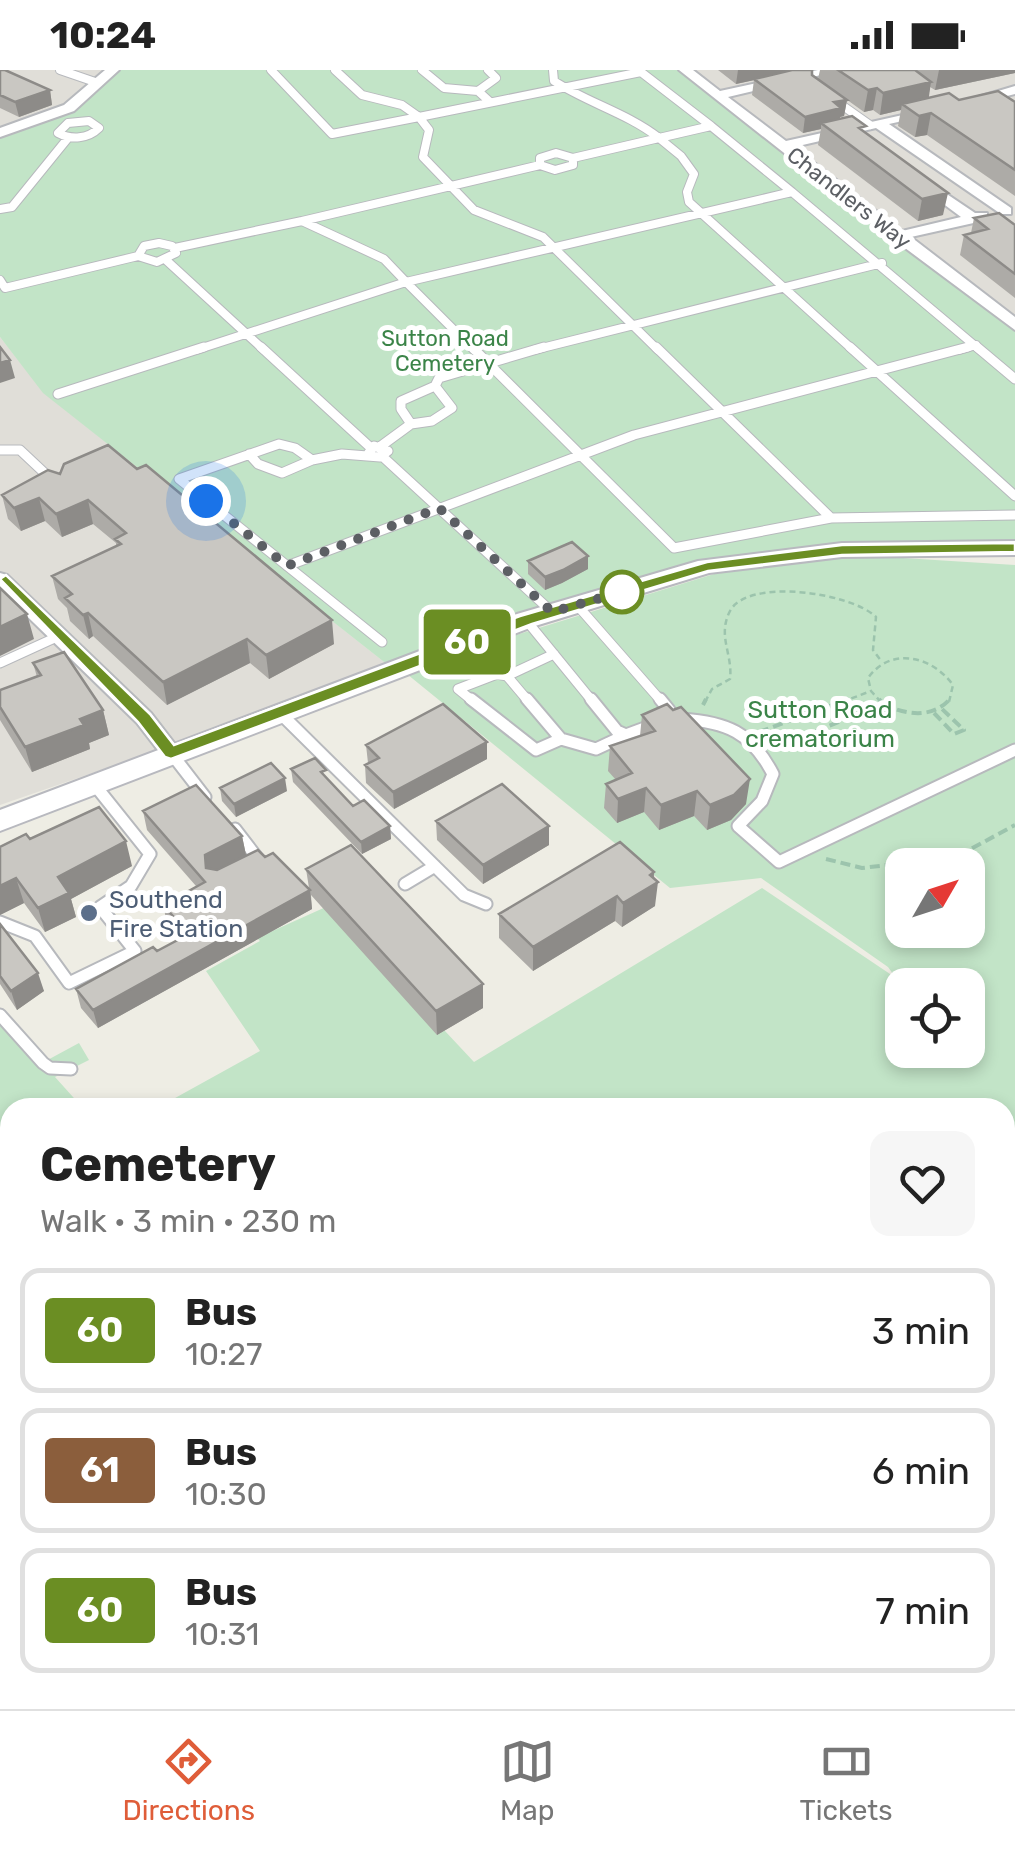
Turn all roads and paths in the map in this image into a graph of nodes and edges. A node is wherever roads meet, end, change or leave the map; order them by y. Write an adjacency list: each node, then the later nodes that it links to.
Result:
1 (60, 70): 11 (lane)
2 (113, 70): 11 (street)
3 (271, 70): 21 (lane)
4 (335, 70): 21 (lane)
5 (422, 70): 13 (lane)
6 (488, 70): 13 (lane)
7 (553, 70): 12 (lane)
8 (684, 70): 15 (street, Chandlers Way)
9 (833, 70): 15 (street)
10 (640, 71): 12 (lane); 22 (lane)
11 (98, 83): 24 (street)
12 (563, 88): 17 (lane); 26 (lane)
13 (478, 91): 17 (lane)
14 (1008, 92): 18 (street); 19 (street)
15 (717, 96): 27 (street, Chandlers Way)
16 (828, 96): 23 (lane)
17 (490, 102): 21 (lane)
18 (964, 102)
19 (1015, 102)
20 (946, 107): 23 (street)
21 (418, 117): 31 (lane)
22 (711, 126): 26 (lane); 32 (lane)
23 (871, 129): 27 (street); 34 (street)
24 (0, 133)
25 (68, 138): 25 (lane); 33 (lane)
26 (658, 138): 28 (lane); 35 (lane)
27 (782, 146): 38 (street, Chandlers Way)
28 (573, 158): 29 (lane); 29 (lane)
29 (540, 165): 31 (lane)
30 (905, 169): 36 (street)
31 (449, 185): 37 (lane); 40 (lane)
32 (792, 192): 35 (lane); 43 (lane)
33 (0, 209)
34 (1011, 210): 36 (street)
35 (702, 213): 40 (lane); 46 (lane)
36 (973, 218): 38 (street)
37 (302, 222): 39 (lane); 45 (lane)
38 (898, 236): 47 (street, Chandlers Way)
39 (175, 248): 41 (lane); 42 (lane)
40 (555, 248): 45 (lane); 48 (lane)
41 (138, 256): 42 (lane); 44 (lane)
42 (166, 260): 50 (lane)
43 (882, 263): 46 (lane); 51 (lane)
44 (0, 280)
45 (406, 282): 50 (lane); 52 (lane)
46 (784, 286): 48 (lane); 53 (lane)
47 (1008, 311): 49 (street, Chandlers Way)
48 (633, 325): 52 (lane); 57 (lane)
49 (1015, 325)
50 (247, 335): 56 (lane); 60 (lane)
51 (976, 345): 53 (lane); 54 (lane)
52 (484, 362): 55 (lane); 62 (lane)
53 (876, 372): 57 (lane); 65 (lane)
54 (1015, 378)
55 (435, 386): 58 (lane); 58 (lane)
56 (58, 394)
57 (724, 412): 62 (lane); 68 (lane)
58 (411, 424): 60 (lane)
59 (0, 450): 64 (lane)
60 (376, 451): 63 (lane); 66 (lane)
61 (249, 454): 63 (lane); 63 (lane); 70 (lane)
62 (578, 454): 66 (lane); 68 (lane)
63 (312, 460)
64 (62, 490)
65 (1015, 496)
66 (439, 508): 70 (lane); 72 (lane)
67 (1015, 515): 68 (lane)
68 (831, 518)
69 (1015, 548): 72 (street)
70 (287, 566): 74 (lane)
71 (0, 579): 73 (street)
72 (552, 612): 75 (lane); 84 (street); 85 (lane)
73 (59, 636): 77 (lane); 91 (street)
74 (382, 642)
75 (554, 654): 78 (lane); 86 (lane)
76 (882, 662): 79 (path); 81 (path); 82 (path)
77 (0, 663)
78 (507, 676): 88 (lane); 88 (lane)
79 (871, 692): 80 (path); 87 (path)
80 (883, 704): 83 (path); 89 (path)
81 (942, 708): 83 (path); 83 (path)
82 (700, 711)
83 (933, 712)
84 (280, 713): 91 (street); 99 (lane)
85 (667, 718): 86 (lane); 90 (lane)
86 (626, 734): 88 (lane)
87 (755, 734)
88 (561, 739)
89 (769, 750)
90 (1015, 750)
91 (171, 753): 92 (street); 93 (lane)
92 (94, 784): 95 (street); 102 (lane)
93 (214, 807)
94 (226, 820): 98 (lane)
95 (0, 821)
96 (1015, 825): 97 (path)
97 (821, 856)
98 (246, 865)
99 (435, 866): 100 (lane); 101 (lane)
100 (404, 884)
101 (486, 904)
102 (0, 922)
103 (0, 1015): 104 (lane)
104 (72, 1068)

